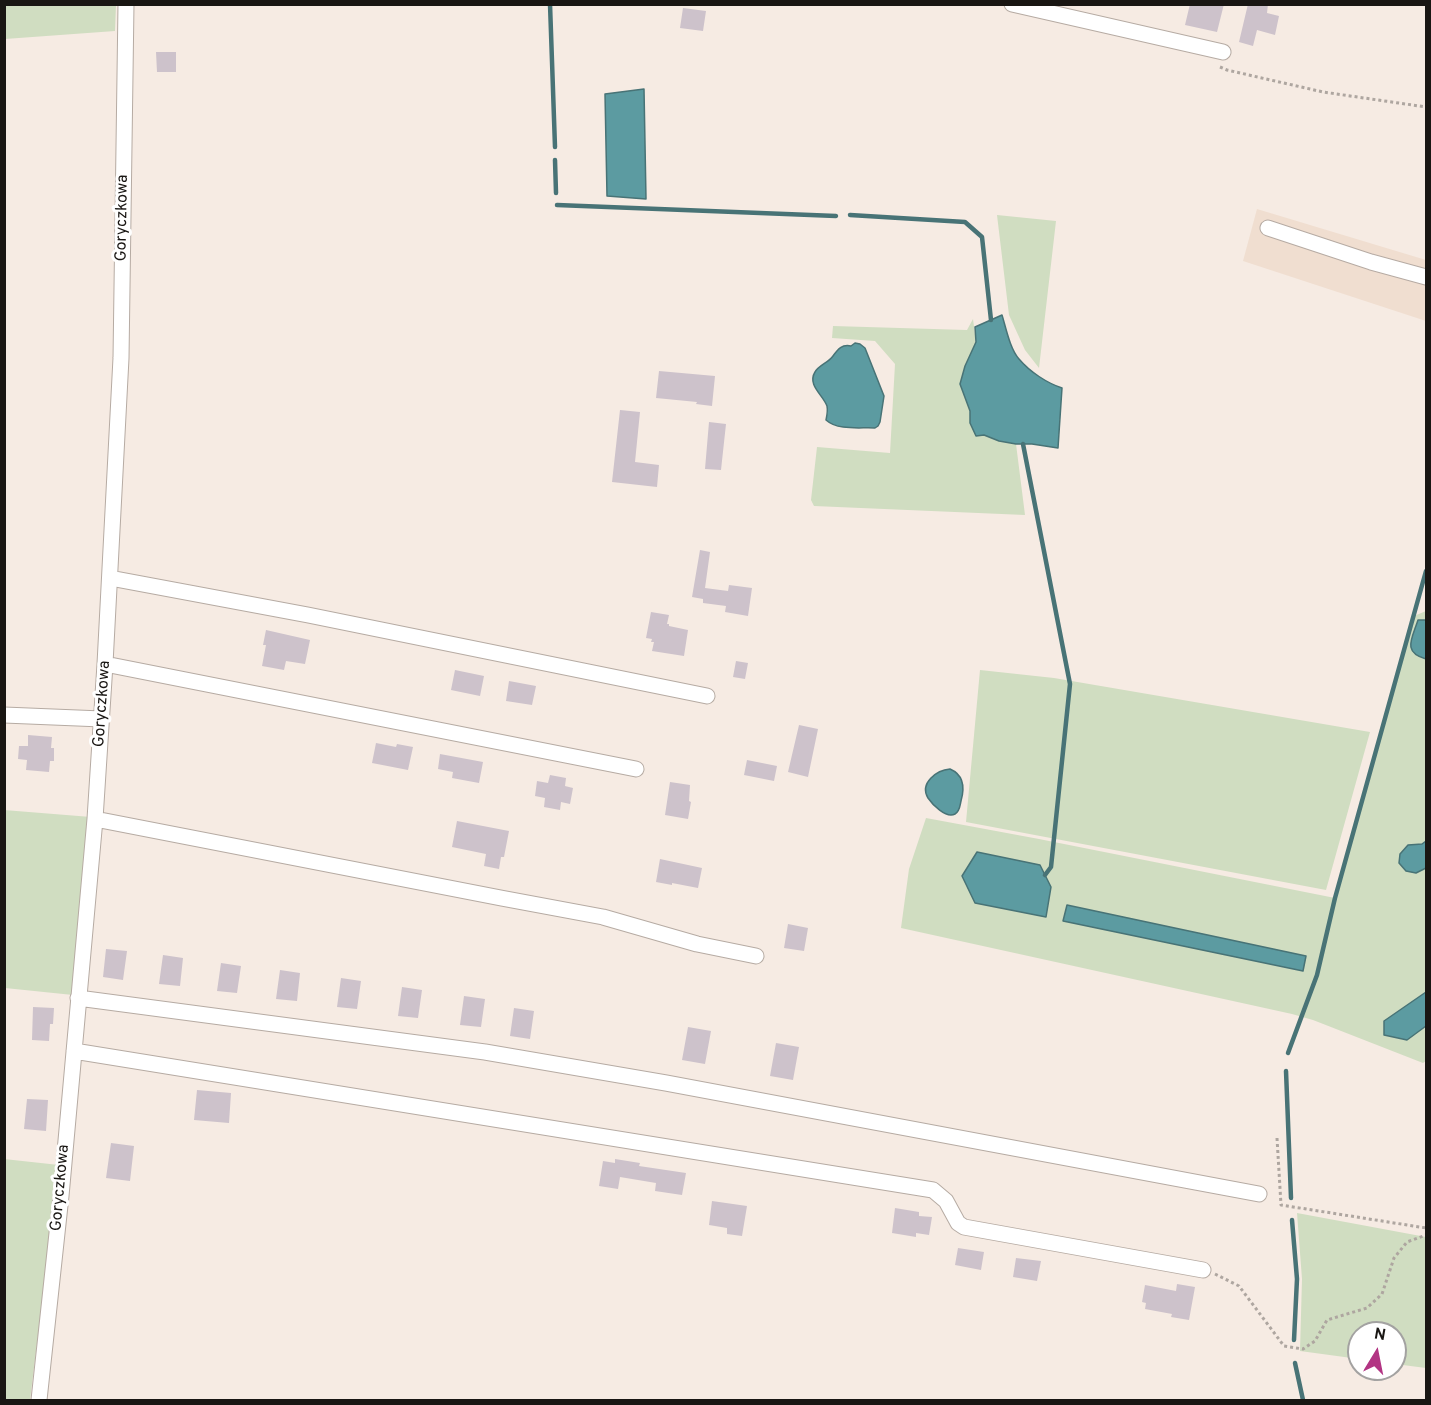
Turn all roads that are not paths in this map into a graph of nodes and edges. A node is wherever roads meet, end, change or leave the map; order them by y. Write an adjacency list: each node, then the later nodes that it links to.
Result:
1 (126, 4): 6 (street, Goryczkowa)
2 (1012, 4): 3 (street)
3 (1215, 51)
4 (1268, 228): 5 (street)
5 (1426, 277)
6 (110, 578): 7 (street, Goryczkowa); 8 (street)
7 (105, 664): 10 (street, Goryczkowa); 11 (street)
8 (707, 696)
9 (4, 716): 10 (street)
10 (102, 719): 12 (street, Goryczkowa)
11 (636, 769)
12 (95, 819): 13 (street); 14 (street, Goryczkowa)
13 (756, 956)
14 (78, 998): 15 (street, Goryczkowa); 16 (street)
15 (74, 1050): 17 (street); 18 (street, Goryczkowa)
16 (1259, 1194)
17 (1203, 1270)
18 (39, 1401)

